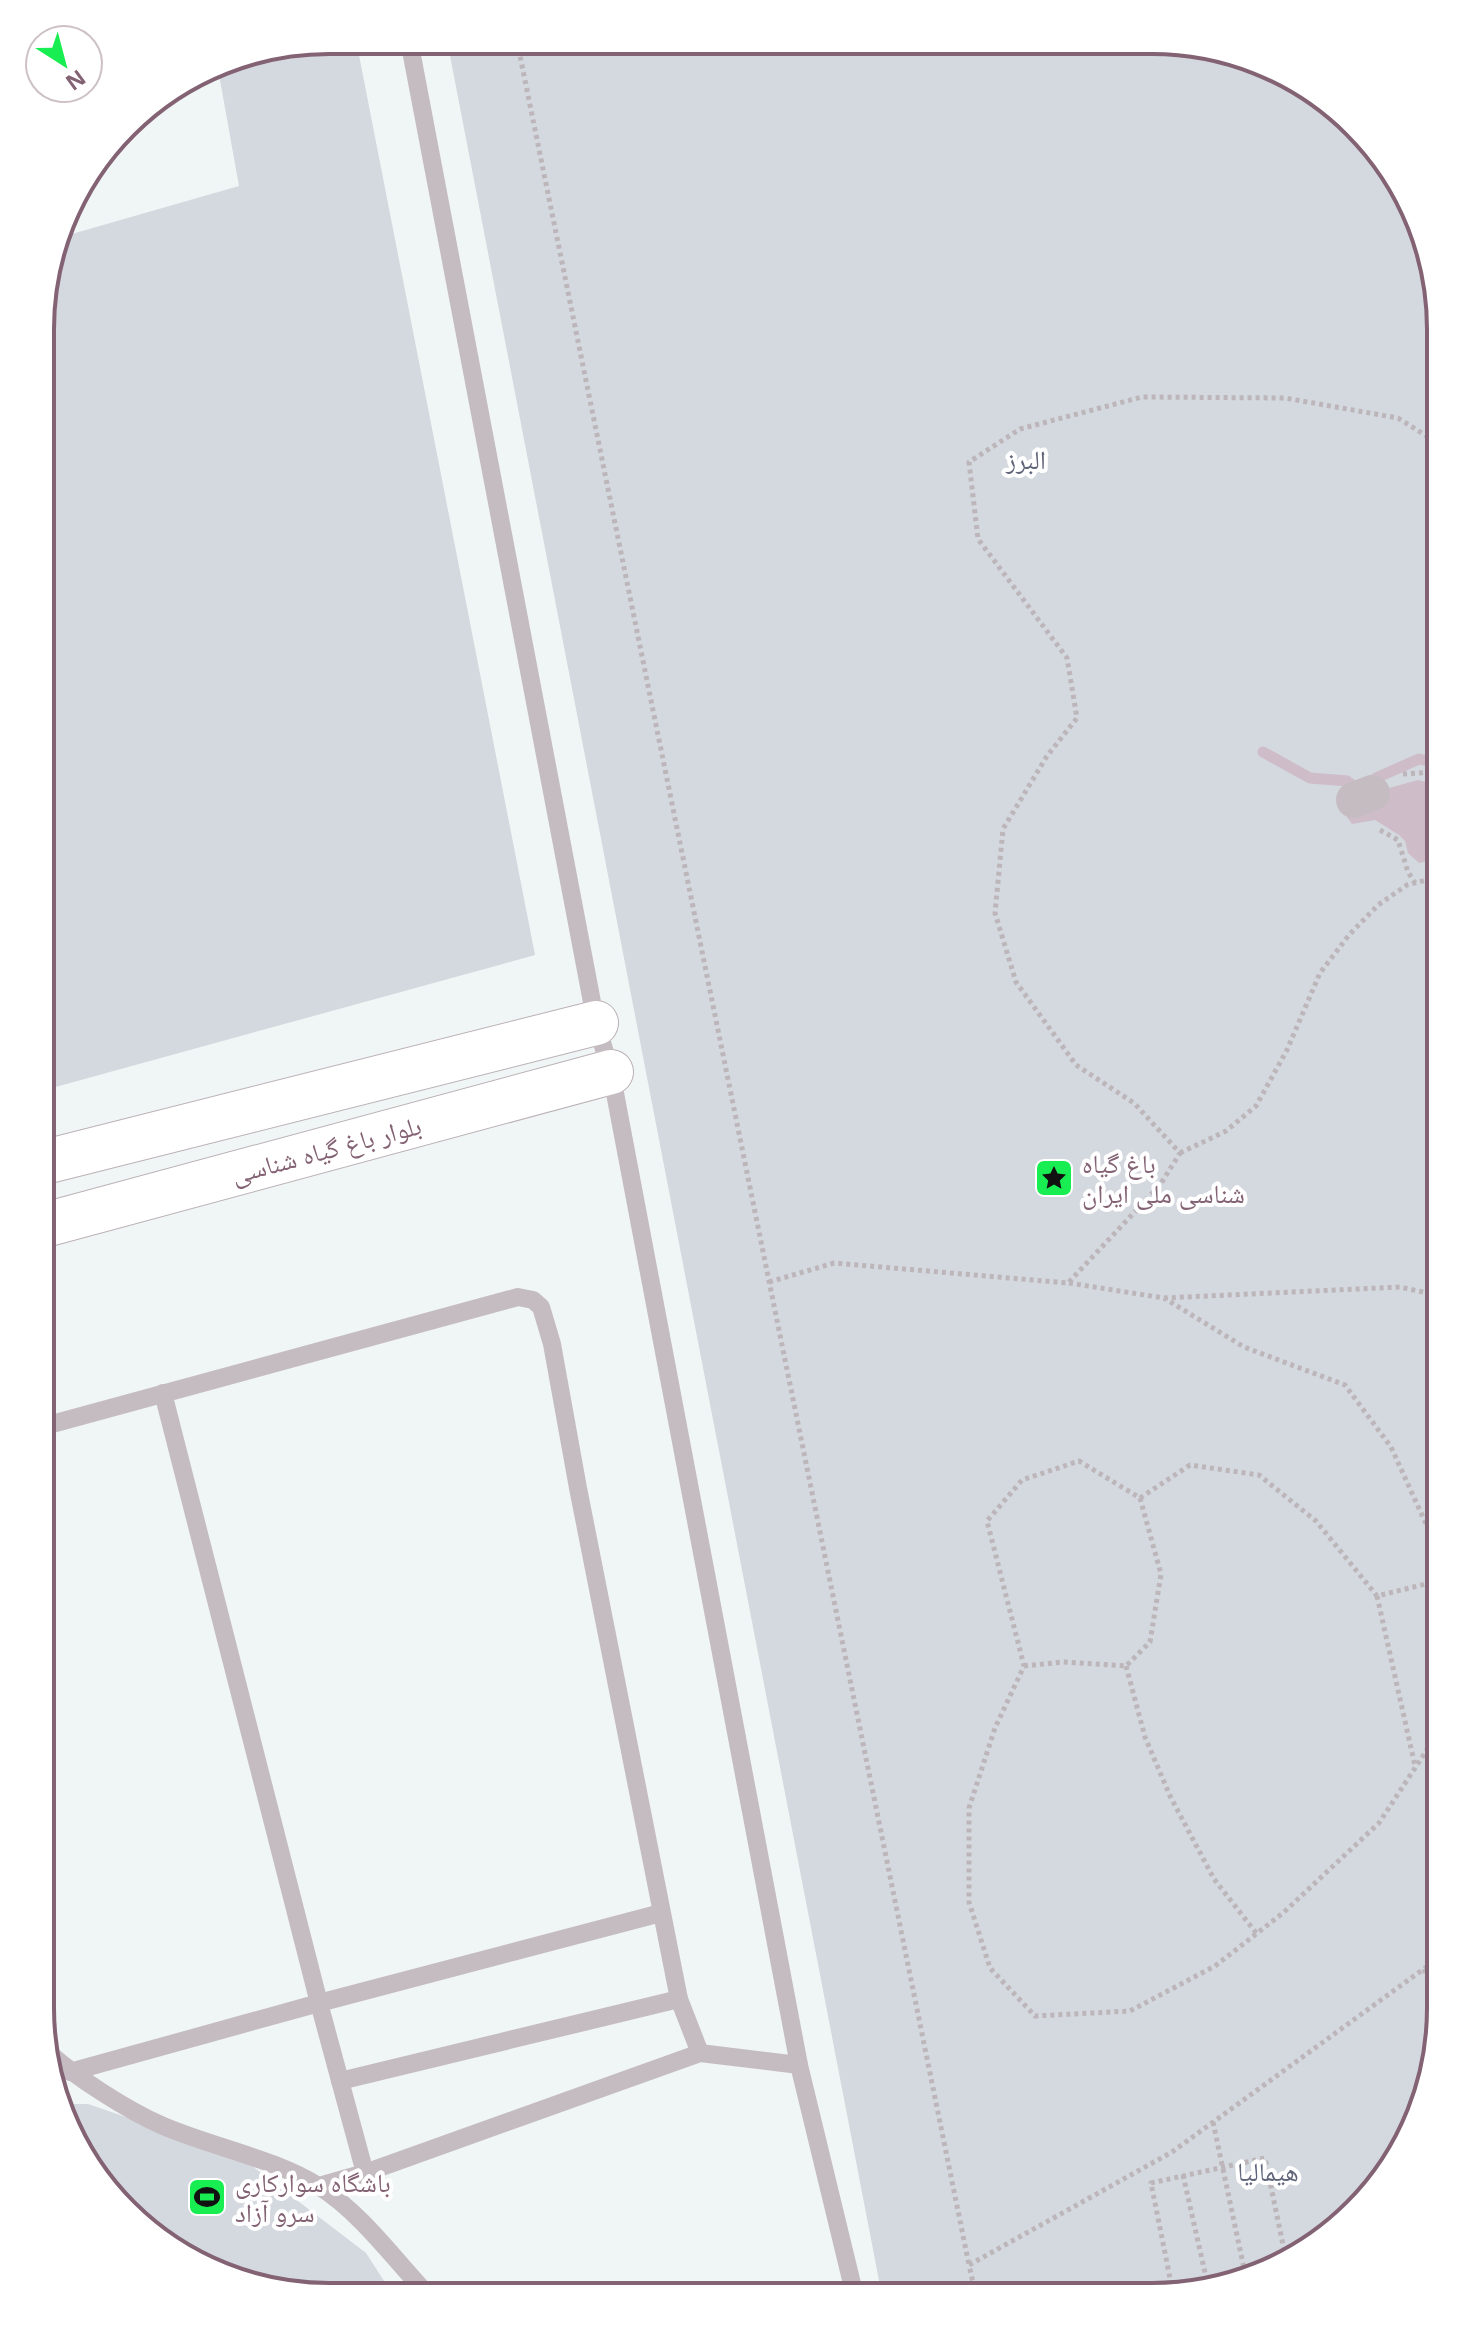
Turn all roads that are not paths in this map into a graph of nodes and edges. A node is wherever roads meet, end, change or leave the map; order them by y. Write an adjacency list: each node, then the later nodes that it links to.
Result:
1 (412, 55): 2 (lane)
2 (596, 1023): 3 (lane); 4 (street)
3 (611, 1072): 5 (street, بلوار باغ گیاه شناسی); 13 (lane)
4 (54, 1160)
5 (54, 1222)
6 (163, 1393): 7 (lane); 8 (lane); 10 (lane)
7 (54, 1423)
8 (661, 1913): 9 (lane); 10 (lane)
9 (679, 1999): 11 (lane); 15 (lane)
10 (319, 2003): 14 (lane); 15 (lane)
11 (700, 2053): 13 (lane); 16 (lane)
12 (59, 2062): 14 (lane)
13 (799, 2065): 19 (lane)
14 (70, 2072): 17 (lane)
15 (340, 2081): 16 (lane)
16 (365, 2173): 17 (lane)
17 (319, 2186): 18 (lane)
18 (417, 2283)
19 (852, 2283)

